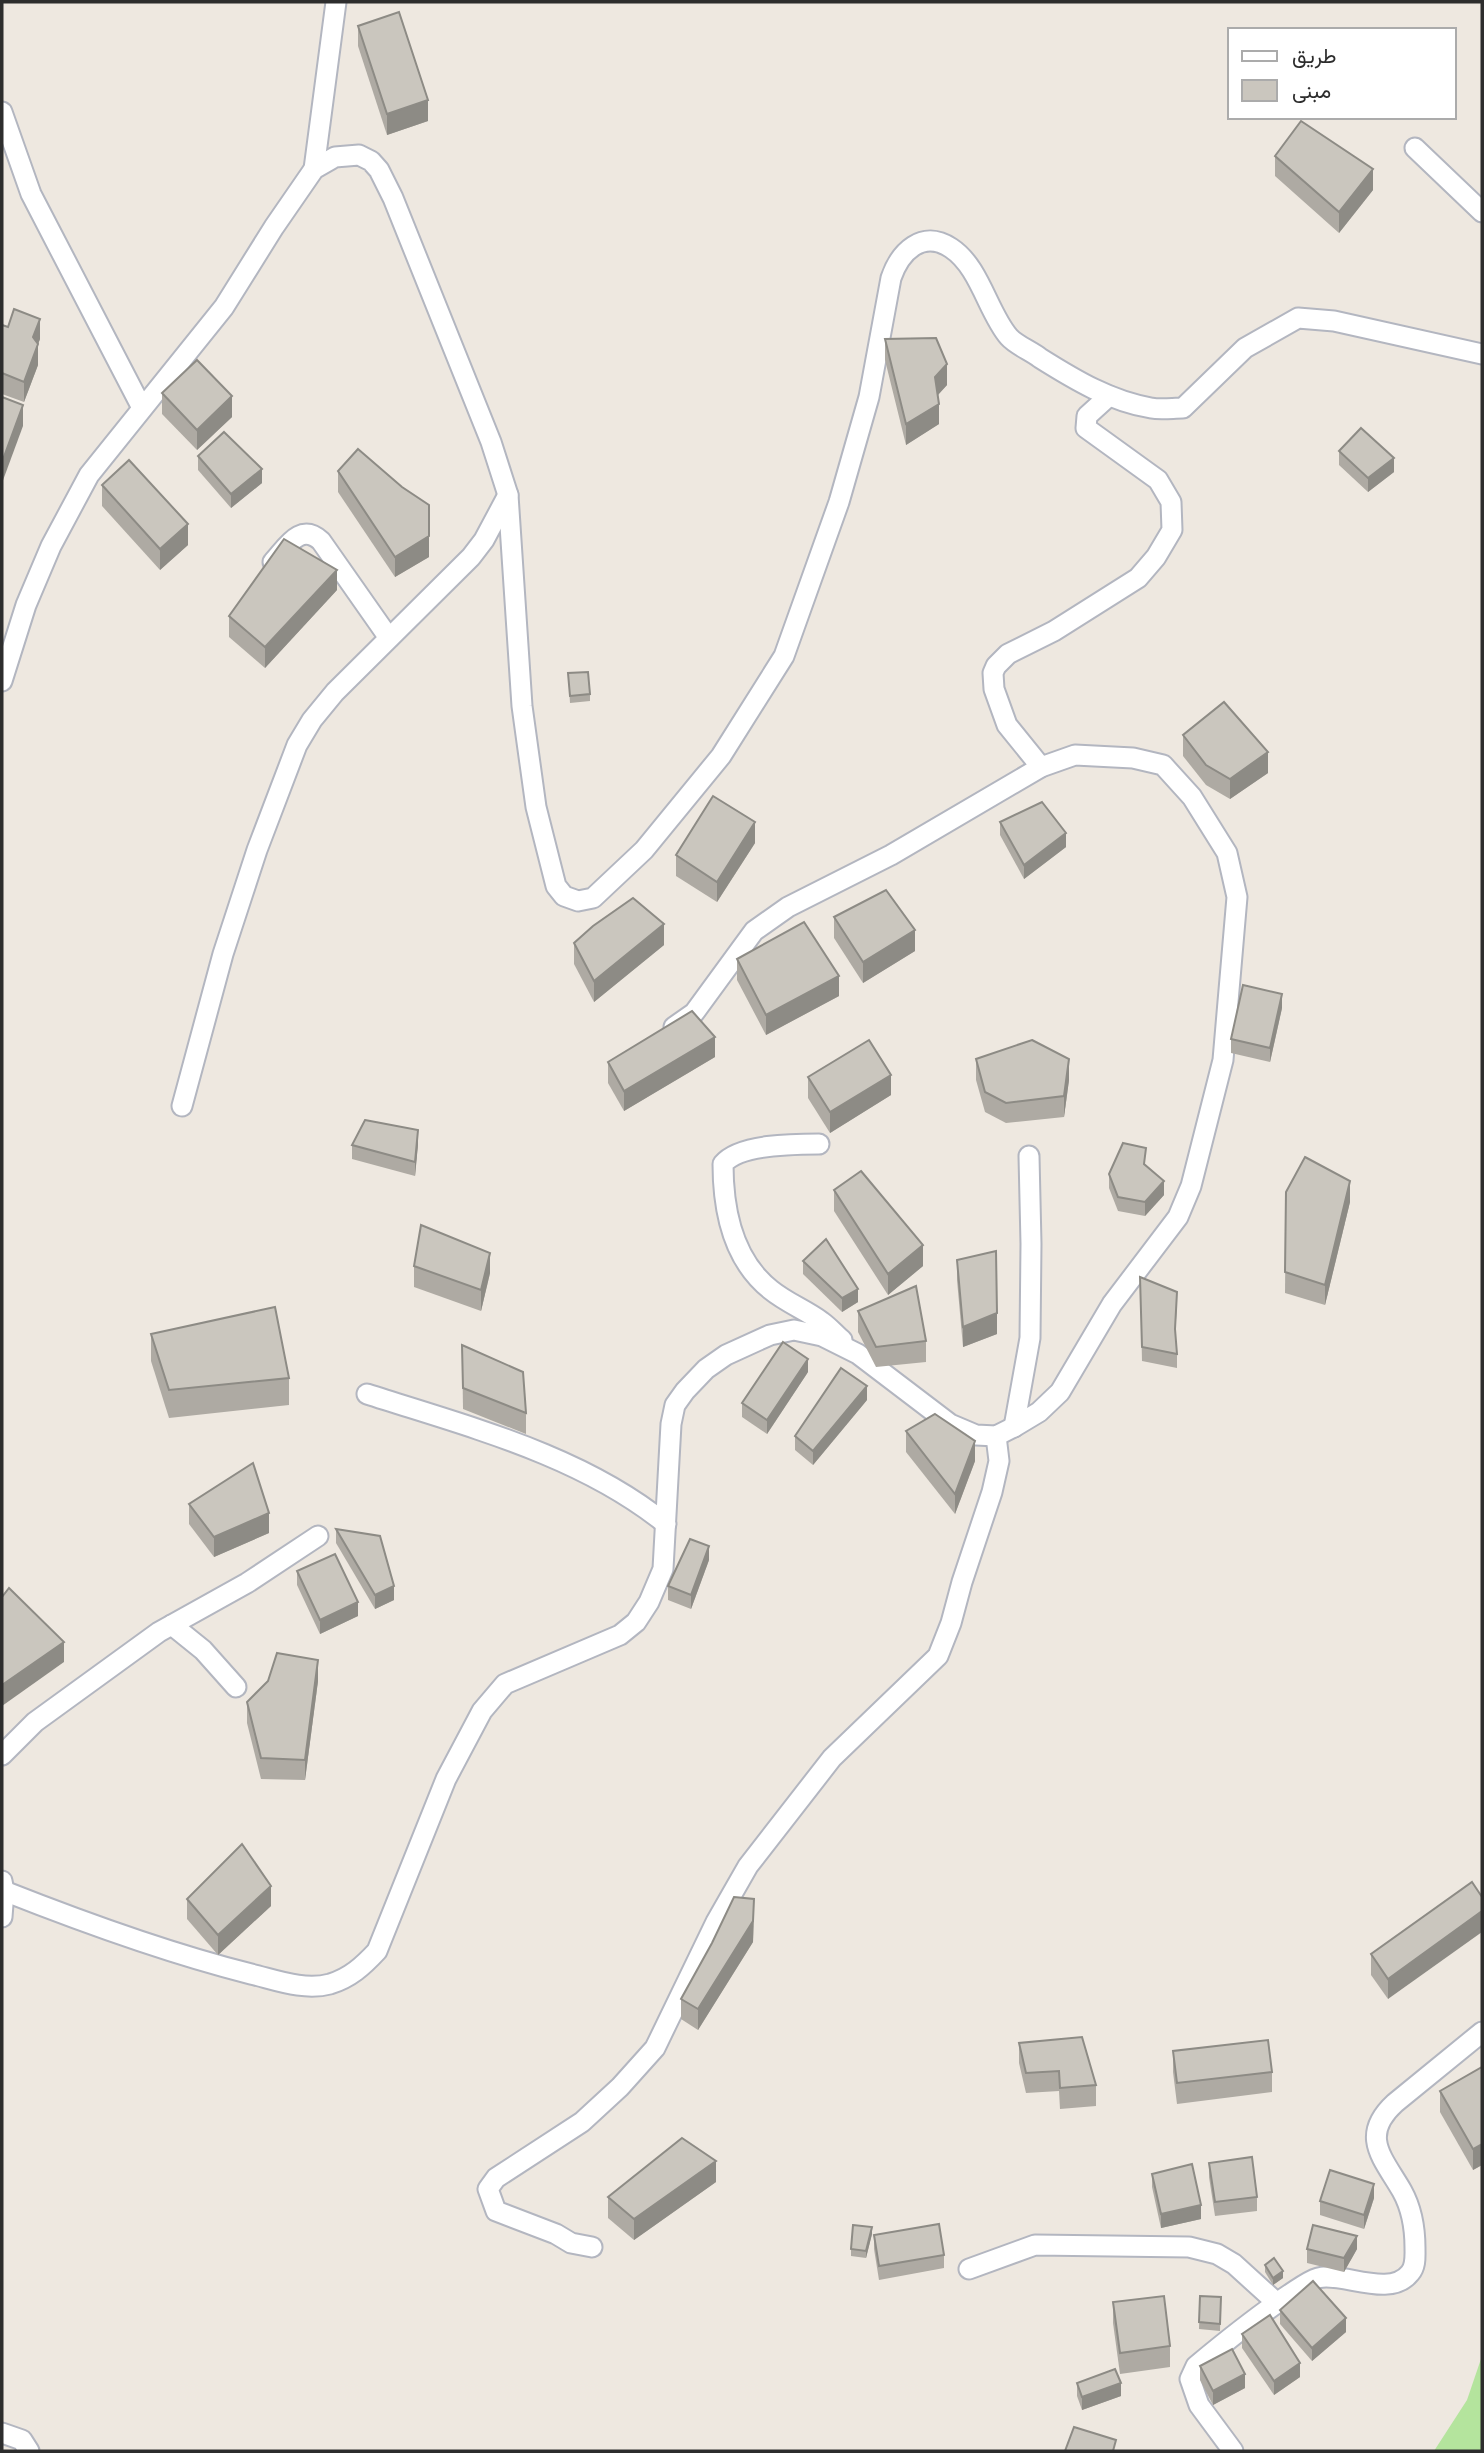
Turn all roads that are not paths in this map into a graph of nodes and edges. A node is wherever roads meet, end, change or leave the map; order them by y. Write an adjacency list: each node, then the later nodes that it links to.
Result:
1 (336, 2): 4 (street)
2 (2, 112): 8 (street)
3 (1415, 148): 5 (street)
4 (314, 169): 8 (street); 9 (street)
5 (1482, 212)
6 (1482, 354): 7 (street)
7 (1109, 396): 9 (street); 13 (street)
8 (142, 408): 12 (street)
9 (508, 495): 11 (street)
10 (264, 574): 11 (street)
11 (389, 638): 15 (street)
12 (2, 681)
13 (1041, 767): 14 (street); 20 (street)
14 (655, 1040)
15 (182, 1106)
16 (819, 1144): 18 (street)
17 (1029, 1156): 20 (street)
18 (858, 1354): 21 (street); 22 (street)
19 (367, 1394): 22 (street)
20 (1014, 1427): 21 (street)
21 (996, 1436): 30 (street)
22 (666, 1524): 27 (street)
23 (318, 1536): 24 (street)
24 (172, 1625): 25 (street); 26 (street)
25 (236, 1687)
26 (2, 1755)
27 (3, 1886): 28 (street)
28 (2, 1917)
29 (1482, 2032): 32 (street)
30 (592, 2247)
31 (969, 2269): 32 (street)
32 (1277, 2303): 35 (street)
33 (2, 2433): 34 (street)
34 (29, 2451)
35 (1233, 2451)

